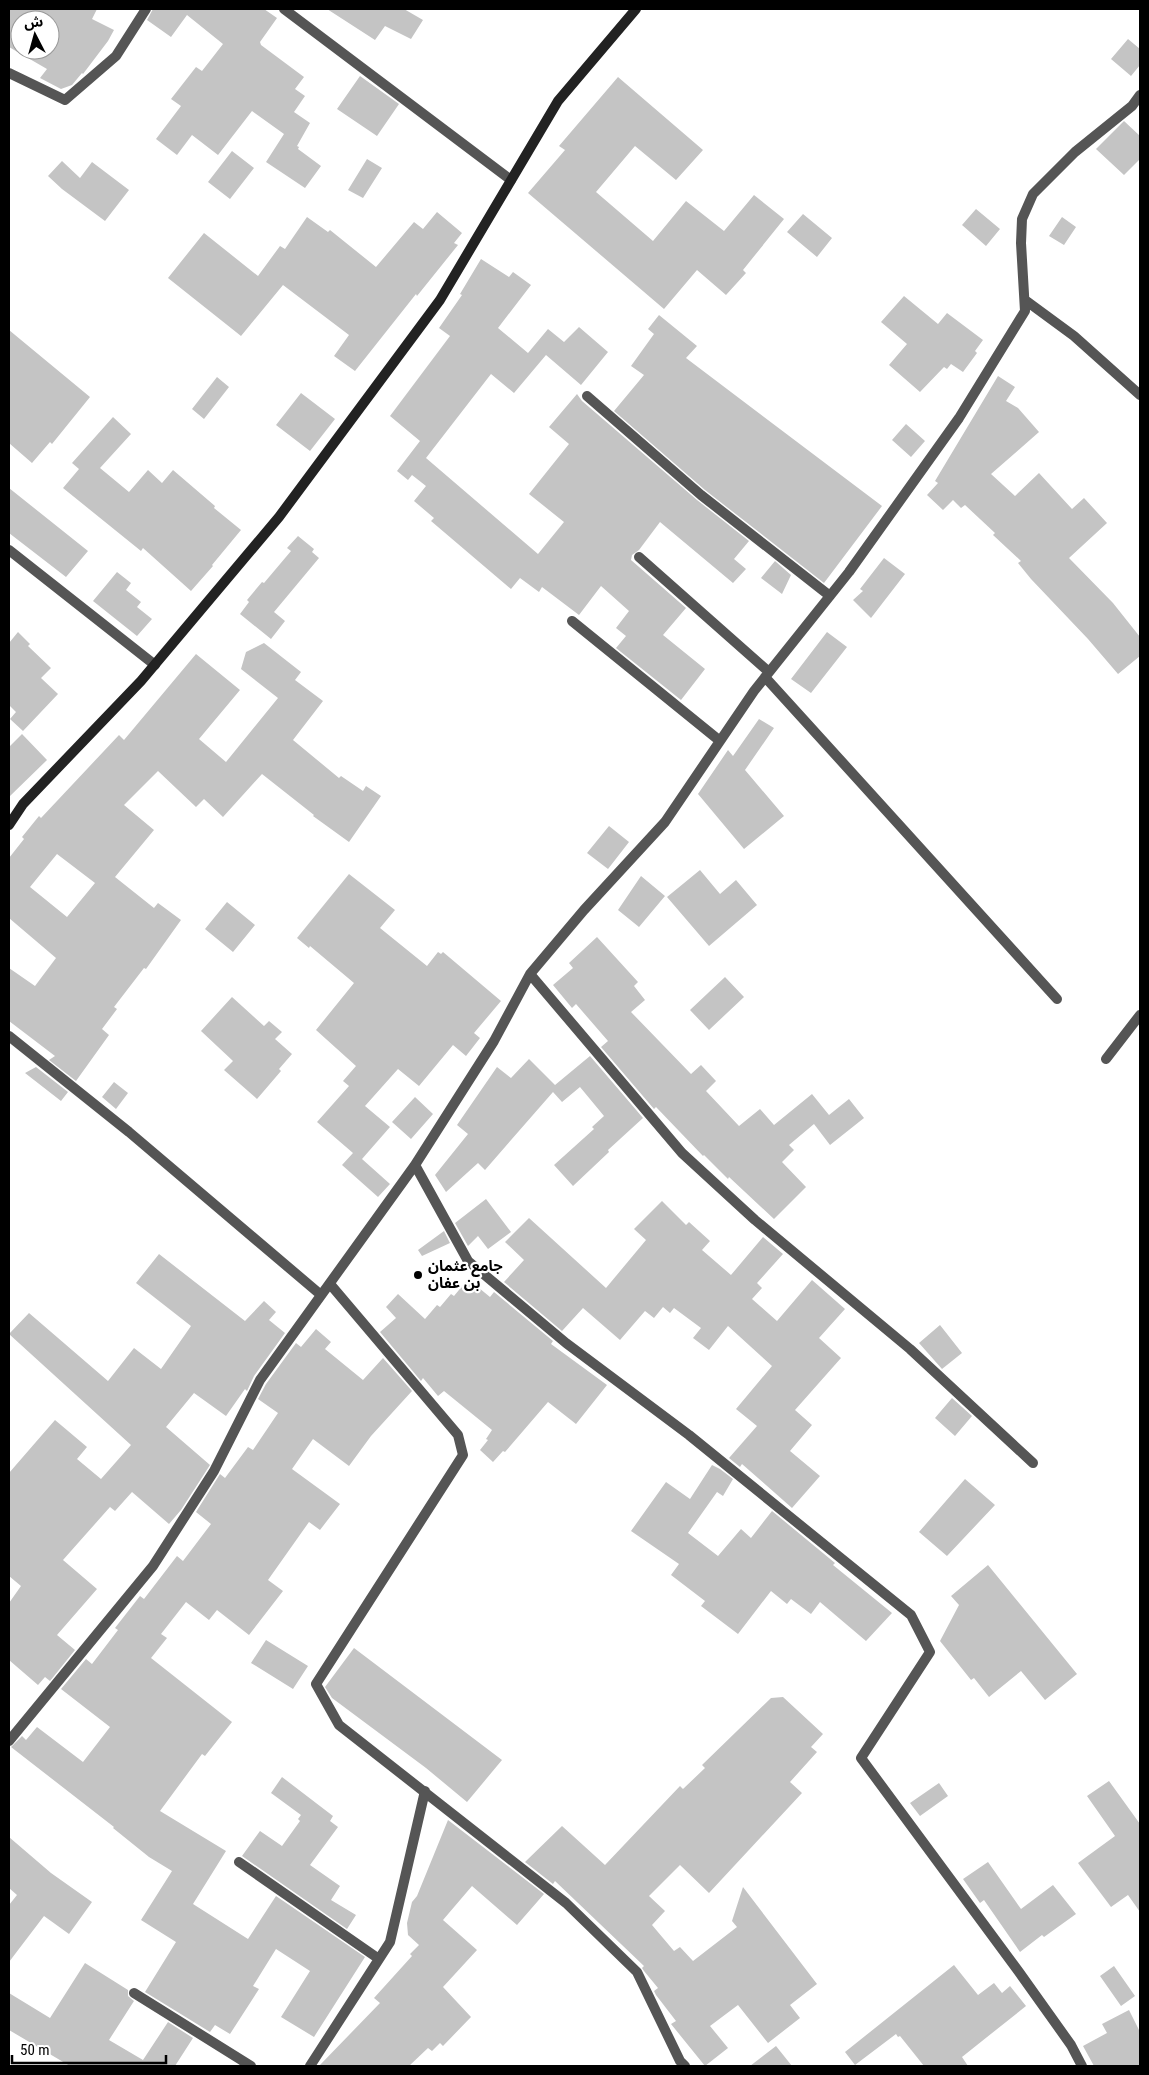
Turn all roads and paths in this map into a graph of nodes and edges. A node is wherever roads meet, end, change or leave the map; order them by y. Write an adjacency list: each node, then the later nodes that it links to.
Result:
1 (146, 9): 4 (street)
2 (284, 9): 6 (street)
3 (636, 9): 6 (street)
4 (9, 72)
5 (1140, 95): 7 (street)
6 (511, 180): 14 (street)
7 (1025, 300): 8 (street); 12 (street)
8 (1140, 395)
9 (587, 396): 12 (street)
10 (9, 550): 14 (street)
11 (639, 557): 15 (street)
12 (830, 596): 15 (street)
13 (572, 621): 16 (street)
14 (155, 665): 17 (street)
15 (767, 675): 16 (street); 19 (street)
16 (720, 741): 18 (street)
17 (9, 825)
18 (530, 974): 23 (street); 26 (street)
19 (1057, 1000)
20 (1140, 1015): 22 (street)
21 (9, 1036): 25 (street)
22 (1106, 1059)
23 (414, 1165): 24 (street); 35 (street)
24 (330, 1284): 25 (street); 28 (street)
25 (321, 1295): 27 (street)
26 (1033, 1463)
27 (9, 1741)
28 (425, 1791): 30 (street); 34 (street)
29 (240, 1862): 30 (street)
30 (379, 1960): 33 (street)
31 (134, 1993): 32 (street)
32 (251, 2066)
33 (310, 2066)
34 (685, 2066)
35 (1082, 2066)

